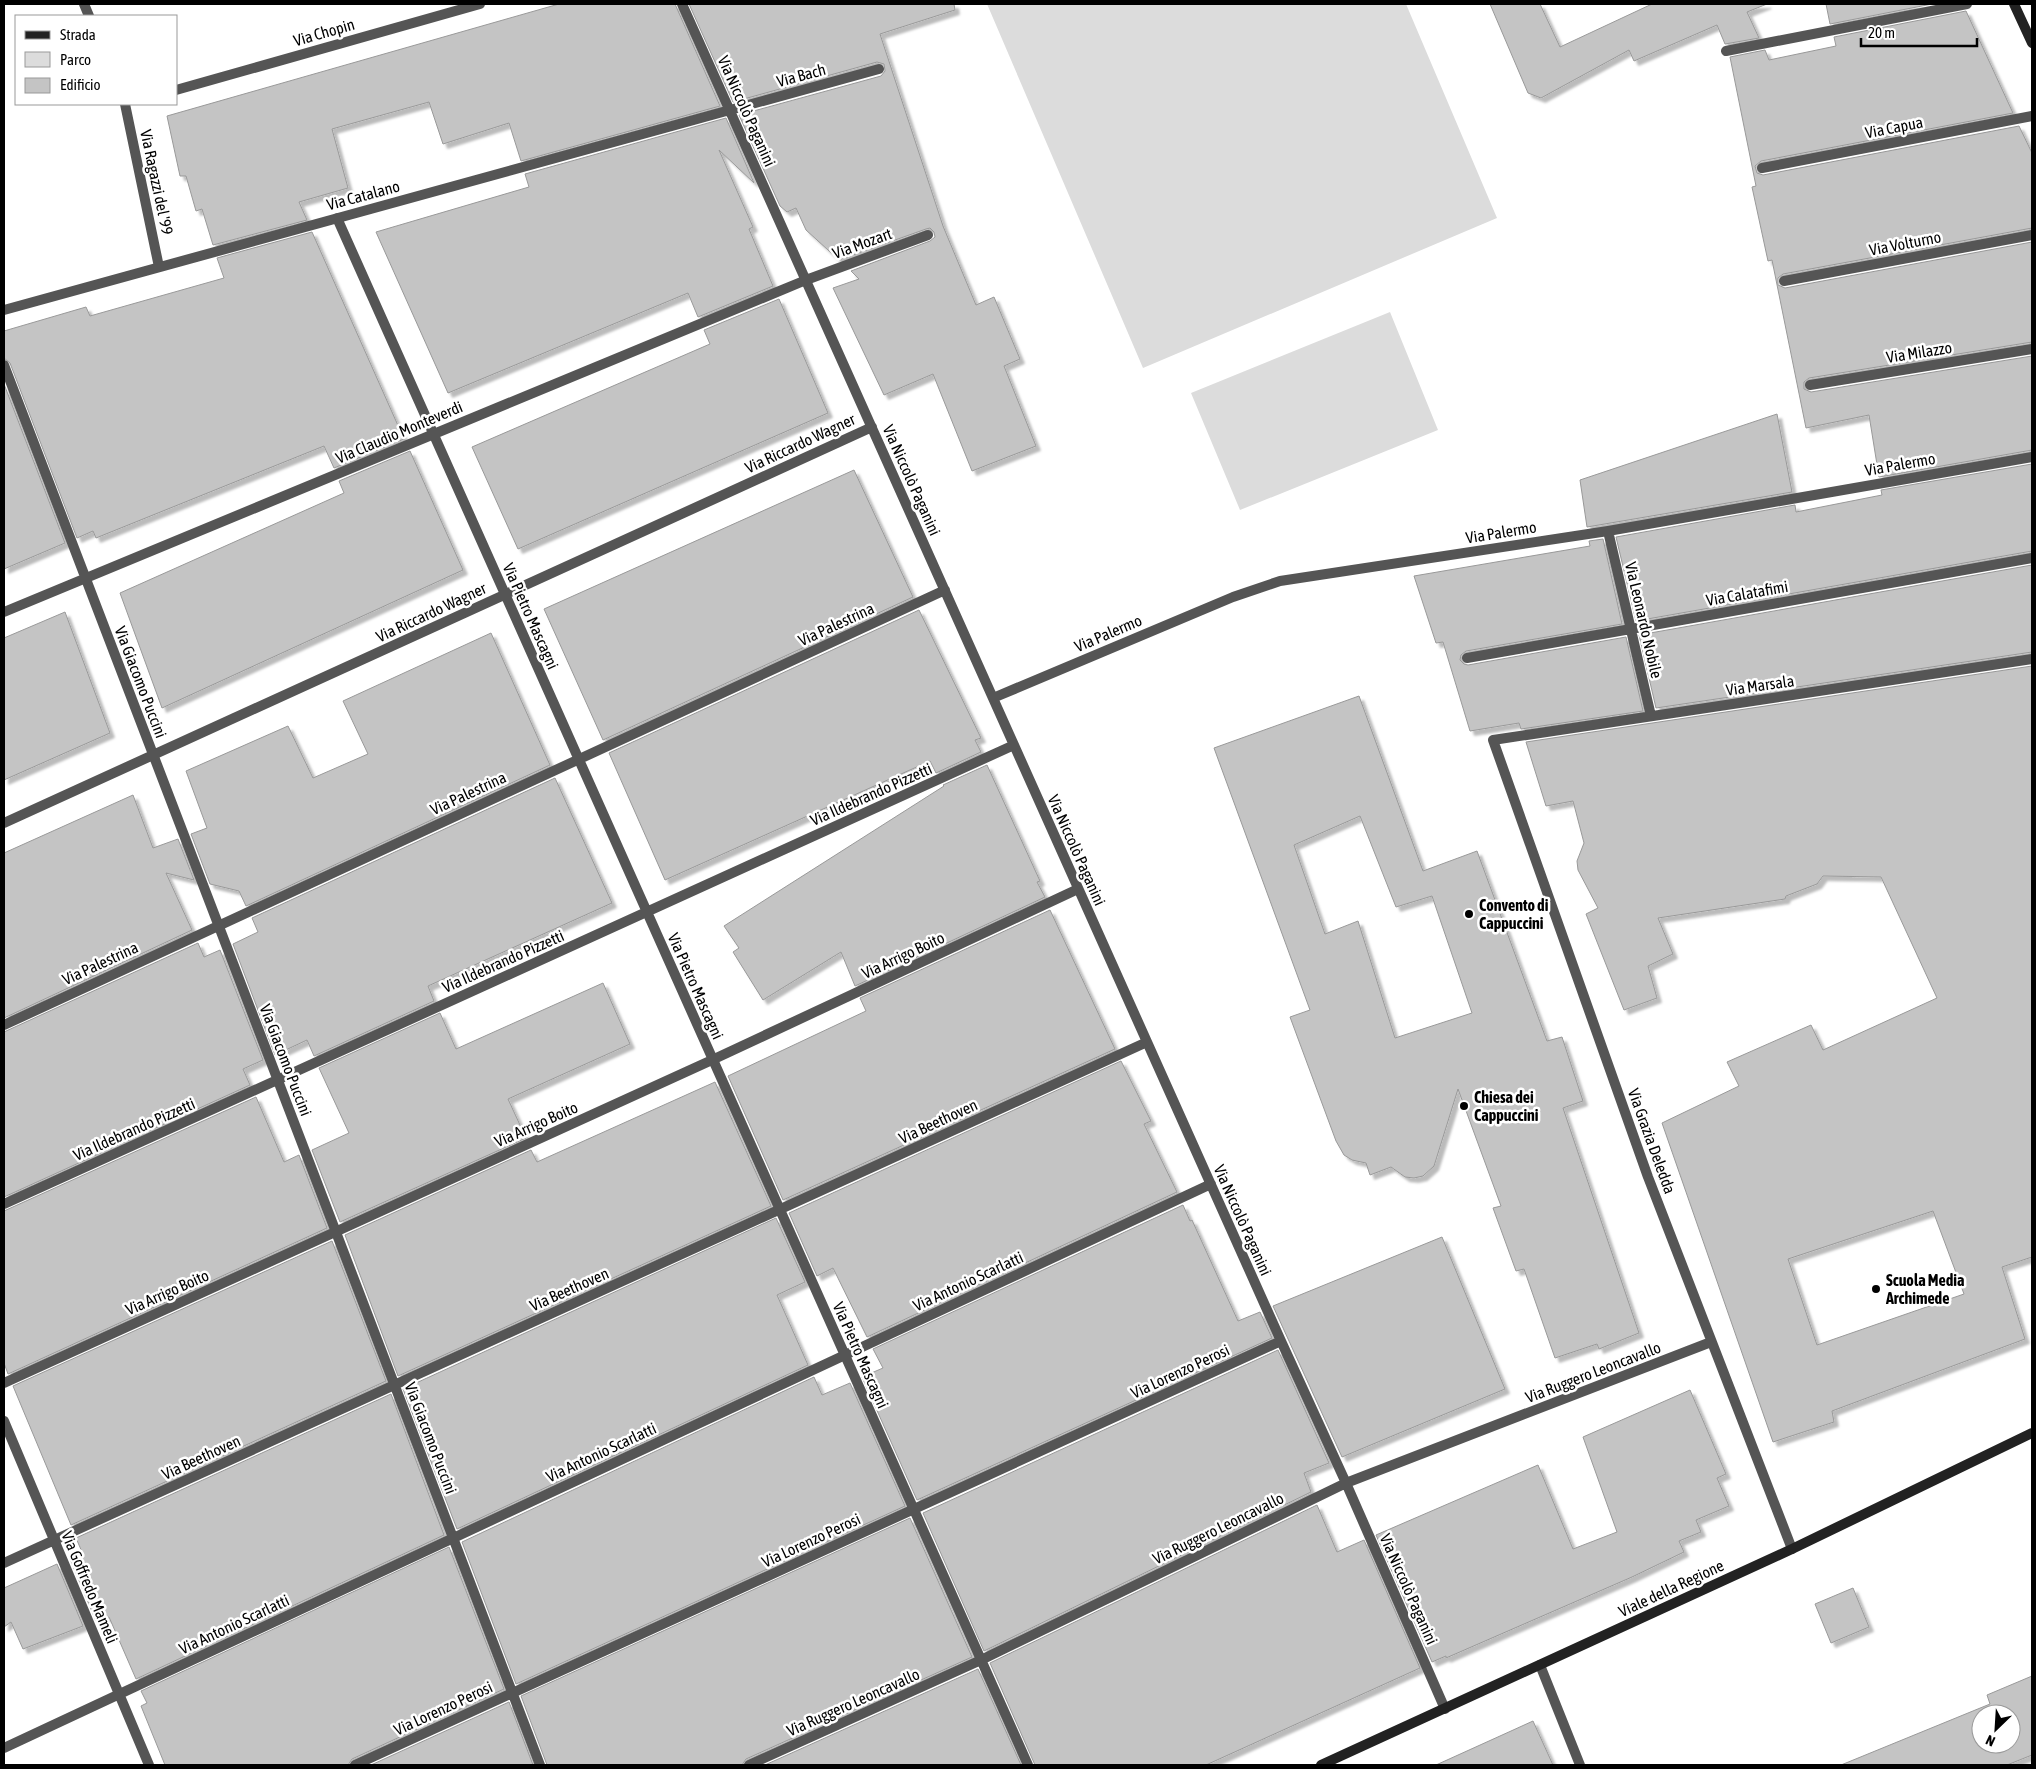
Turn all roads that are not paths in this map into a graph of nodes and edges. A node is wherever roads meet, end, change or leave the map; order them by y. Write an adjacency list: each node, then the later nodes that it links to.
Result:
1 (480, 4): 8 (street, Via Chopin)
2 (682, 4): 10 (street, Via Niccolò Paganini)
3 (1967, 4): 6 (street)
4 (2014, 4): 5 (main road)
5 (2032, 43)
6 (1726, 51)
7 (879, 69): 10 (street, Via Bach)
8 (178, 89)
9 (126, 105): 16 (street, Via Ragazzi del '99)
10 (730, 110): 13 (street, Via Catalano); 17 (street, Via Niccolò Paganini)
11 (2032, 116): 12 (street, Via Capua)
12 (1762, 168)
13 (337, 218): 16 (street, Via Catalano); 24 (street, Via Pietro Mascagni)
14 (928, 235): 17 (street, Via Mozart)
15 (2032, 235): 18 (street, Via Volturno)
16 (159, 267): 19 (street, Via Catalano)
17 (806, 280): 23 (street, Via Niccolò Paganini); 24 (street, Via Claudio Monteverdi)
18 (1784, 281)
19 (4, 310)
20 (2032, 349): 22 (street, Via Milazzo)
21 (4, 365): 28 (street, Via Giacomo Puccini)
22 (1810, 385)
23 (872, 427): 29 (street, Via Niccolò Paganini); 30 (street, Via Riccardo Wagner)
24 (433, 434): 28 (street, Via Claudio Monteverdi); 30 (street, Via Pietro Mascagni)
25 (2032, 457): 26 (street, Via Palermo)
26 (1608, 531): 32 (street, Via Leonardo Nobile); 35 (street, Via Palermo)
27 (2032, 558): 32 (street, Via Calatafimi)
28 (85, 578): 31 (street, Via Claudio Monteverdi); 39 (street, Via Giacomo Puccini)
29 (945, 590): 35 (street, Via Niccolò Paganini); 40 (street, Via Palestrina)
30 (505, 595): 39 (street, Via Riccardo Wagner); 40 (street, Via Pietro Mascagni)
31 (4, 612)
32 (1631, 628): 33 (street, Via Calatafimi); 36 (street, Via Leonardo Nobile)
33 (1467, 658)
34 (2032, 659): 36 (street, Via Marsala)
35 (993, 698): 38 (street, Via Niccolò Paganini)
36 (1651, 716): 37 (street, Via Marsala)
37 (1493, 740): 54 (street, Via Grazia Deledda)
38 (1014, 745): 42 (street, Via Niccolò Paganini); 43 (street, Via Ildebrando Pizzetti)
39 (153, 755): 41 (street, Via Riccardo Wagner); 44 (street, Via Giacomo Puccini)
40 (578, 759): 43 (street, Via Pietro Mascagni); 44 (street, Via Palestrina)
41 (4, 824)
42 (1078, 889): 46 (street, Via Niccolò Paganini); 47 (street, Via Arrigo Boito)
43 (647, 912): 47 (street, Via Pietro Mascagni); 48 (street, Via Ildebrando Pizzetti)
44 (218, 925): 45 (street, Via Palestrina); 48 (street, Via Giacomo Puccini)
45 (4, 1025)
46 (1147, 1042): 49 (street, Via Niccolò Paganini); 51 (street, Via Beethoven)
47 (712, 1060): 51 (street, Via Pietro Mascagni); 52 (street, Via Arrigo Boito)
48 (277, 1080): 50 (street, Via Ildebrando Pizzetti); 52 (street, Via Giacomo Puccini)
49 (1210, 1184): 53 (street, Via Niccolò Paganini); 55 (street, Via Antonio Scarlatti)
50 (4, 1204)
51 (779, 1210): 55 (street, Via Pietro Mascagni); 57 (street, Via Beethoven)
52 (335, 1232): 56 (street, Via Arrigo Boito); 57 (street, Via Giacomo Puccini)
53 (1280, 1341): 60 (street, Via Niccolò Paganini); 61 (street, Via Lorenzo Perosi)
54 (1711, 1342): 60 (street, Via Ruggero Leoncavallo); 64 (street, Via Grazia Deledda)
55 (844, 1355): 61 (street, Via Pietro Mascagni); 62 (street, Via Antonio Scarlatti)
56 (4, 1382)
57 (394, 1385): 62 (street, Via Giacomo Puccini); 63 (street, Via Beethoven)
58 (4, 1421): 63 (street, Via Goffredo Mameli)
59 (2032, 1433): 64 (main road, Viale della Regione)
60 (1346, 1482): 66 (street, Via Ruggero Leoncavallo); 70 (street, Via Niccolò Paganini)
61 (914, 1510): 66 (street, Via Pietro Mascagni); 68 (street, Via Lorenzo Perosi)
62 (453, 1538): 68 (street, Via Giacomo Puccini); 69 (street, Via Antonio Scarlatti)
63 (54, 1540): 65 (street, Via Beethoven); 69 (street, Via Goffredo Mameli)
64 (1792, 1549): 67 (main road, Viale della Regione)
65 (4, 1563)
66 (981, 1660): 75 (street, Via Ruggero Leoncavallo); 76 (street, Via Pietro Mascagni)
67 (1540, 1665): 70 (main road, Viale della Regione); 78 (street)
68 (512, 1693): 73 (street, Via Lorenzo Perosi); 74 (street, Via Giacomo Puccini)
69 (119, 1694): 71 (street, Via Antonio Scarlatti); 72 (street, Via Goffredo Mameli)
70 (1445, 1709): 77 (main road, Viale della Regione)
71 (4, 1748)
72 (149, 1765)
73 (355, 1765)
74 (540, 1765)
75 (749, 1765)
76 (1028, 1765)
77 (1321, 1765)
78 (1580, 1765)

